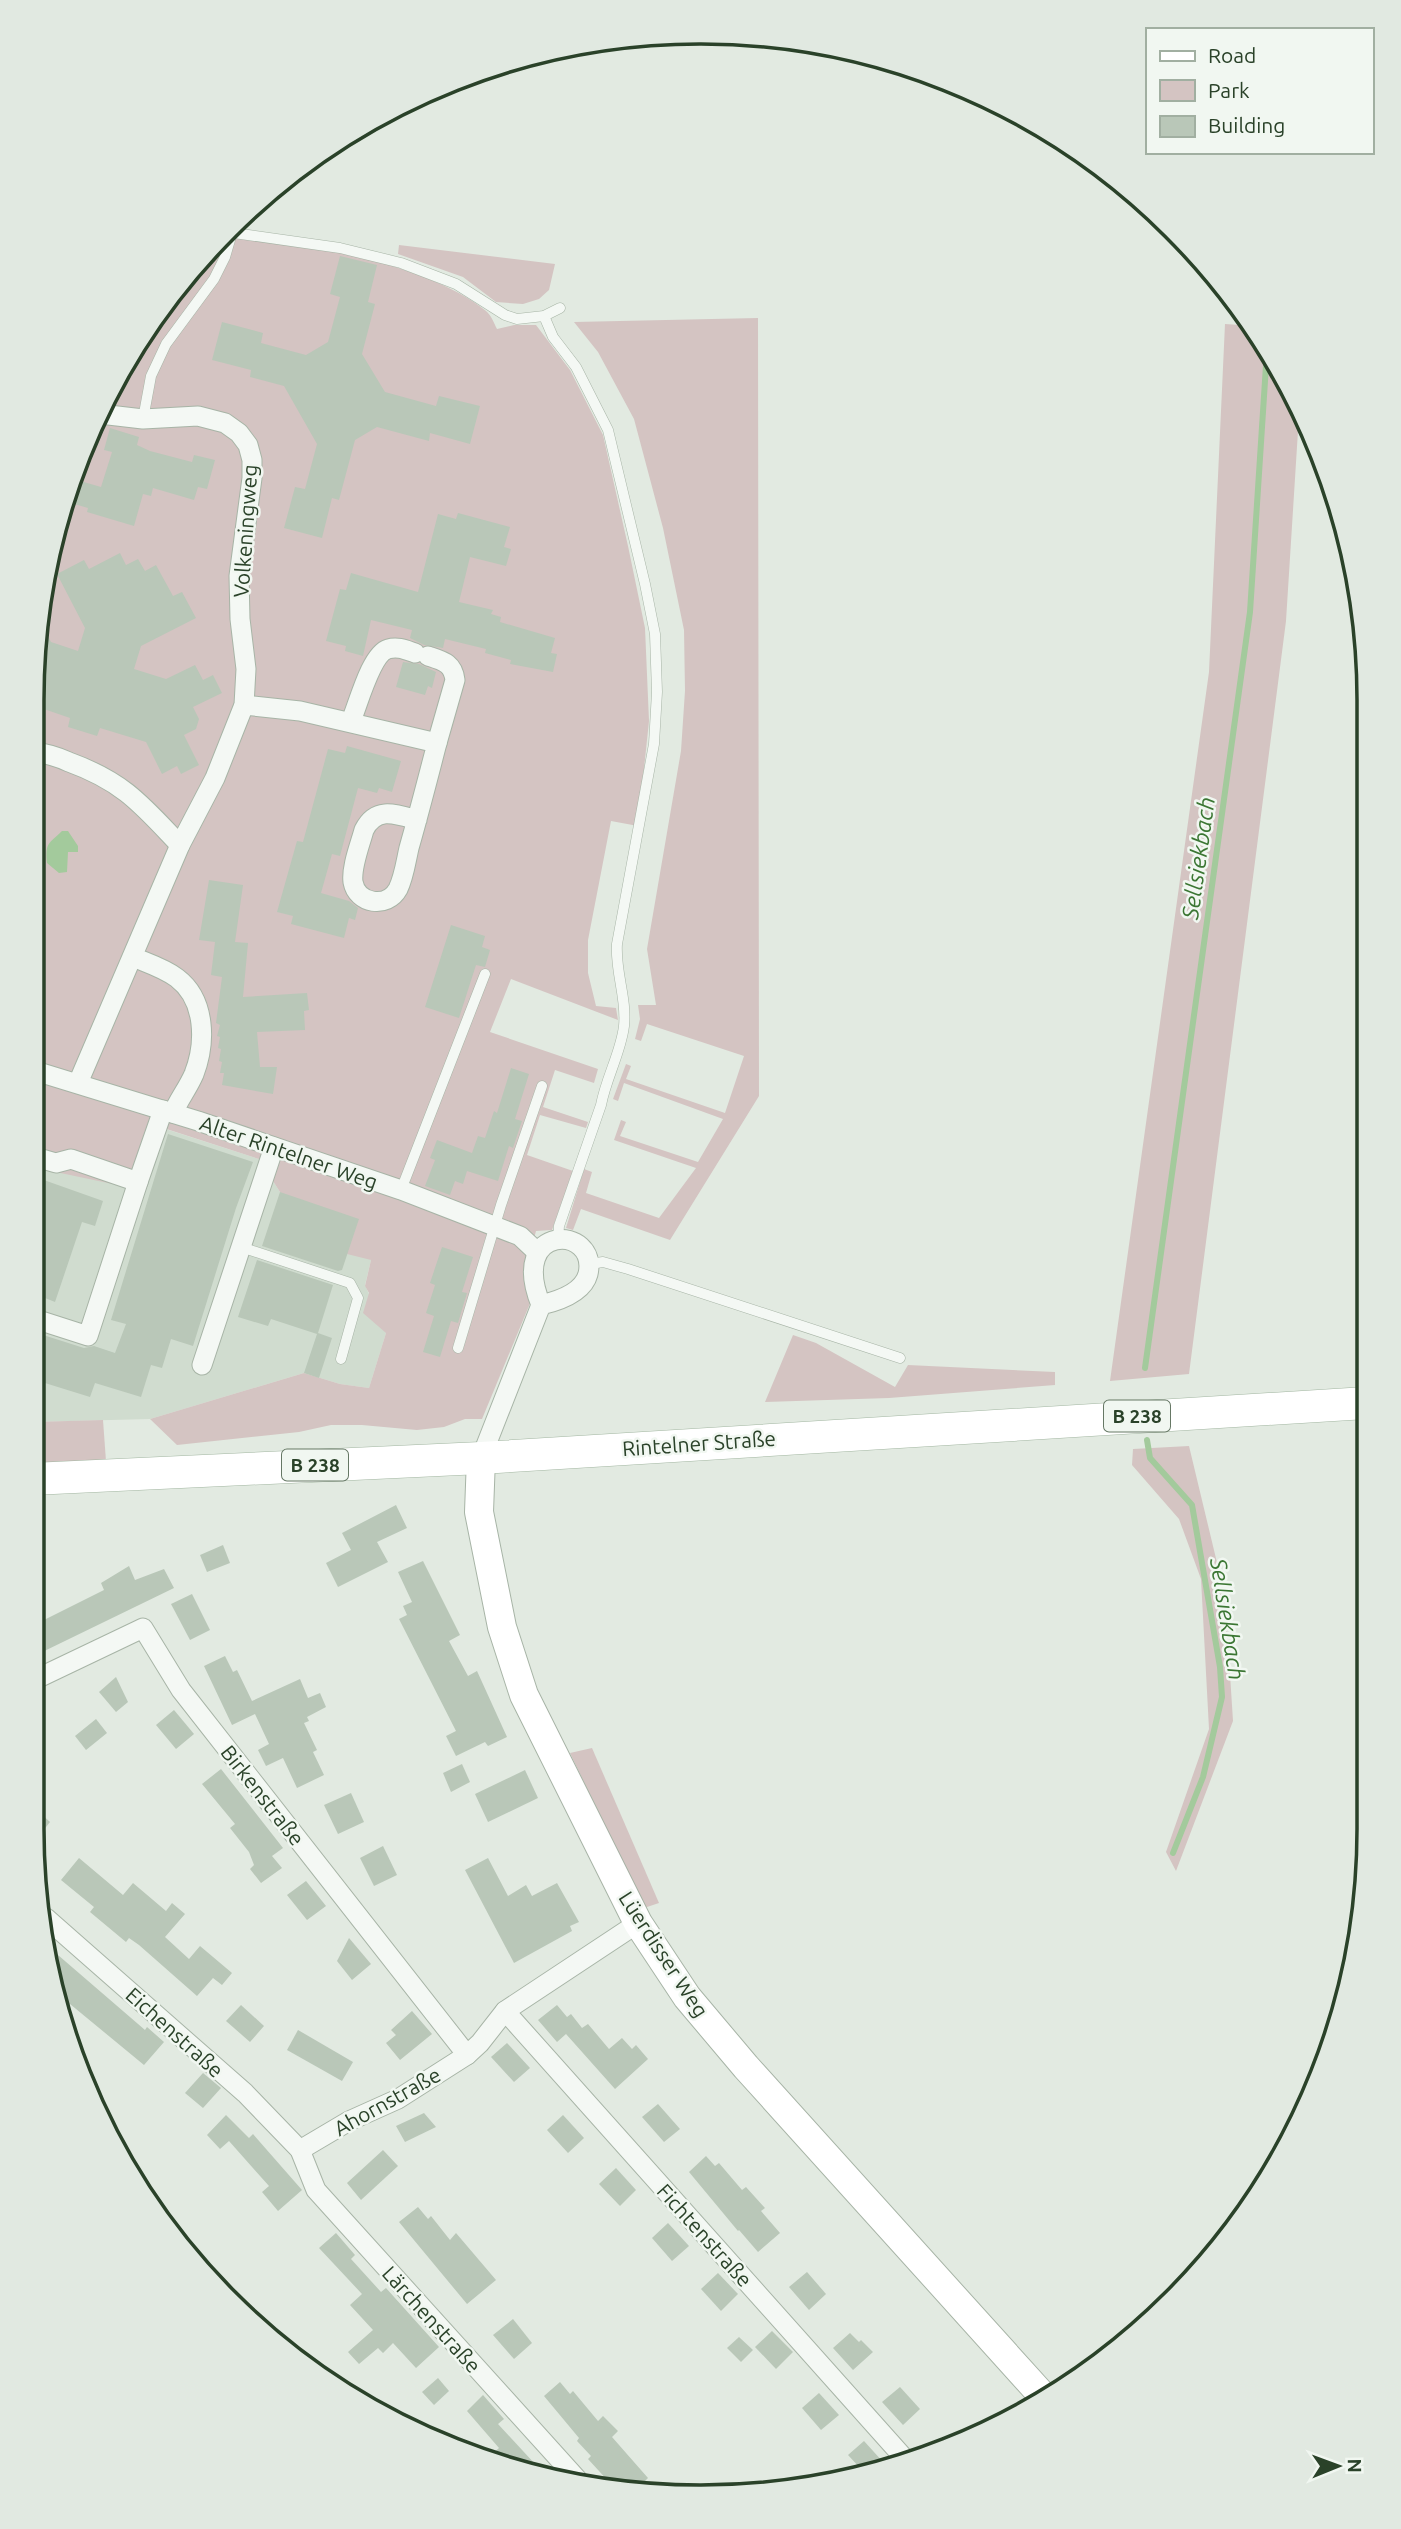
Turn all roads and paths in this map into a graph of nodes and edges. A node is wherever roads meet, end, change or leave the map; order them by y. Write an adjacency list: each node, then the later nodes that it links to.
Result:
1 (239, 233): 4 (lane)
2 (227, 246): 6 (lane)
3 (560, 308): 4 (lane)
4 (544, 316): 24 (lane)
5 (109, 415): 6 (street, Volkeningweg)
6 (143, 419): 7 (street, Volkeningweg)
7 (244, 705): 8 (street); 12 (street, Volkeningweg)
8 (351, 721): 9 (street); 9 (street)
9 (438, 743): 11 (street)
10 (44, 755): 12 (street)
11 (417, 820): 11 (street)
12 (180, 845): 13 (street, Volkeningweg)
13 (132, 957): 16 (street, Volkeningweg); 18 (street)
14 (485, 974): 22 (lane)
15 (44, 1073): 16 (street, Alter Rintelner Weg)
16 (78, 1083): 18 (street, Alter Rintelner Weg)
17 (542, 1086): 23 (lane)
18 (168, 1111): 19 (street, Alter Rintelner Weg); 21 (street)
19 (274, 1147): 22 (street, Alter Rintelner Weg); 25 (street)
20 (44, 1160): 21 (street)
21 (138, 1182): 29 (street)
22 (401, 1191): 23 (street, Alter Rintelner Weg)
23 (495, 1226): 26 (street, Alter Rintelner Weg); 30 (lane)
24 (565, 1241): 26 (street); 27 (street)
25 (241, 1247): 32 (lane); 33 (street)
26 (537, 1252): 28 (street)
27 (590, 1264): 28 (street); 31 (lane)
28 (541, 1305): 35 (street)
29 (44, 1322)
30 (458, 1348)
31 (900, 1358)
32 (341, 1359)
33 (202, 1366)
34 (1357, 1404): 35 (main road, Rintelner Straße / B 238)
35 (481, 1458): 36 (main road, Rintelner Straße / B 238); 39 (main road, Lüerdisser Weg)
36 (44, 1478)
37 (44, 1675): 41 (street, Birkenstraße)
38 (50, 1922): 42 (street, Eichenstraße)
39 (638, 1923): 40 (street, Ahornstraße); 43 (main road, Lüerdisser Weg)
40 (505, 2011): 41 (street, Ahornstraße); 44 (street, Fichtenstraße)
41 (467, 2055): 42 (street, Ahornstraße)
42 (300, 2150): 45 (street, Lärchenstraße)
43 (1038, 2391)
44 (900, 2454)
45 (572, 2473)

